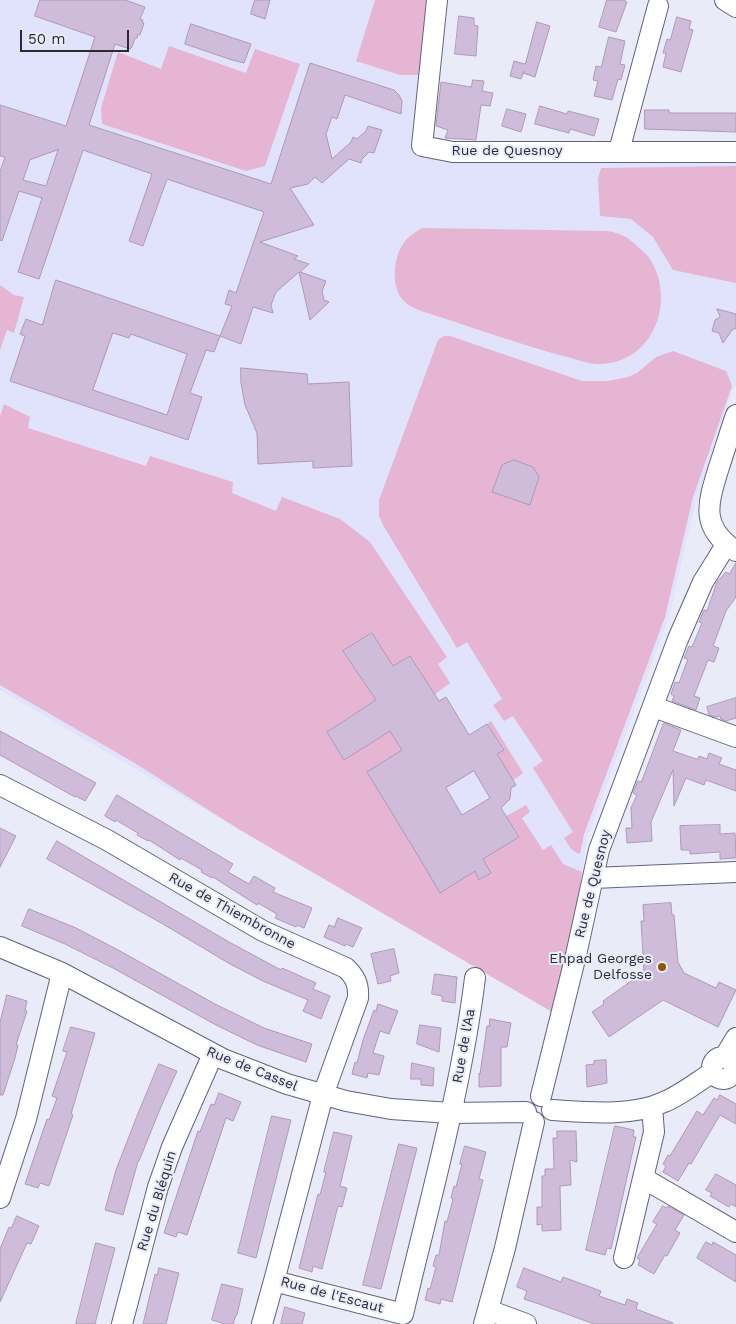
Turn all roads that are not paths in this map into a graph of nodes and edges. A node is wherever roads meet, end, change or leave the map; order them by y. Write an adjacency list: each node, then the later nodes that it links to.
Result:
1 (437, 0): 5 (street, Rue de Quesnoy)
2 (725, 0): 4 (street)
3 (658, 6): 5 (street)
4 (736, 7)
5 (619, 152): 6 (street, Rue de Quesnoy)
6 (736, 152)
7 (736, 415): 8 (street, Rue de Quesnoy)
8 (731, 548): 9 (street, Rue de Quesnoy)
9 (654, 706): 10 (street); 13 (street, Rue de Quesnoy)
10 (736, 737)
11 (0, 785): 20 (street, Rue de Thiembronne)
12 (736, 872): 13 (street)
13 (593, 878): 21 (street, Rue de Quesnoy)
14 (0, 946): 15 (street, Rue de Cassel)
15 (62, 973): 18 (street, Rue de Cassel); 26 (street)
16 (475, 978): 23 (street, Rue de l'Aa)
17 (736, 1038): 19 (street)
18 (213, 1054): 20 (street, Rue de Cassel); 31 (street, Rue du Bléquin)
19 (726, 1072): 22 (street)
20 (323, 1095): 23 (street, Rue de Cassel); 29 (street, Rue de l'Escaut)
21 (546, 1103): 22 (street); 24 (street)
22 (652, 1107): 25 (street)
23 (451, 1113): 24 (street, Rue de Cassel); 29 (street, Rue de l'Escaut)
24 (530, 1117): 30 (street)
25 (643, 1178): 27 (street); 28 (street)
26 (0, 1198)
27 (736, 1232)
28 (624, 1258)
29 (274, 1281): 32 (street)
30 (486, 1317): 33 (street)
31 (122, 1324)
32 (262, 1324)
33 (526, 1324)

